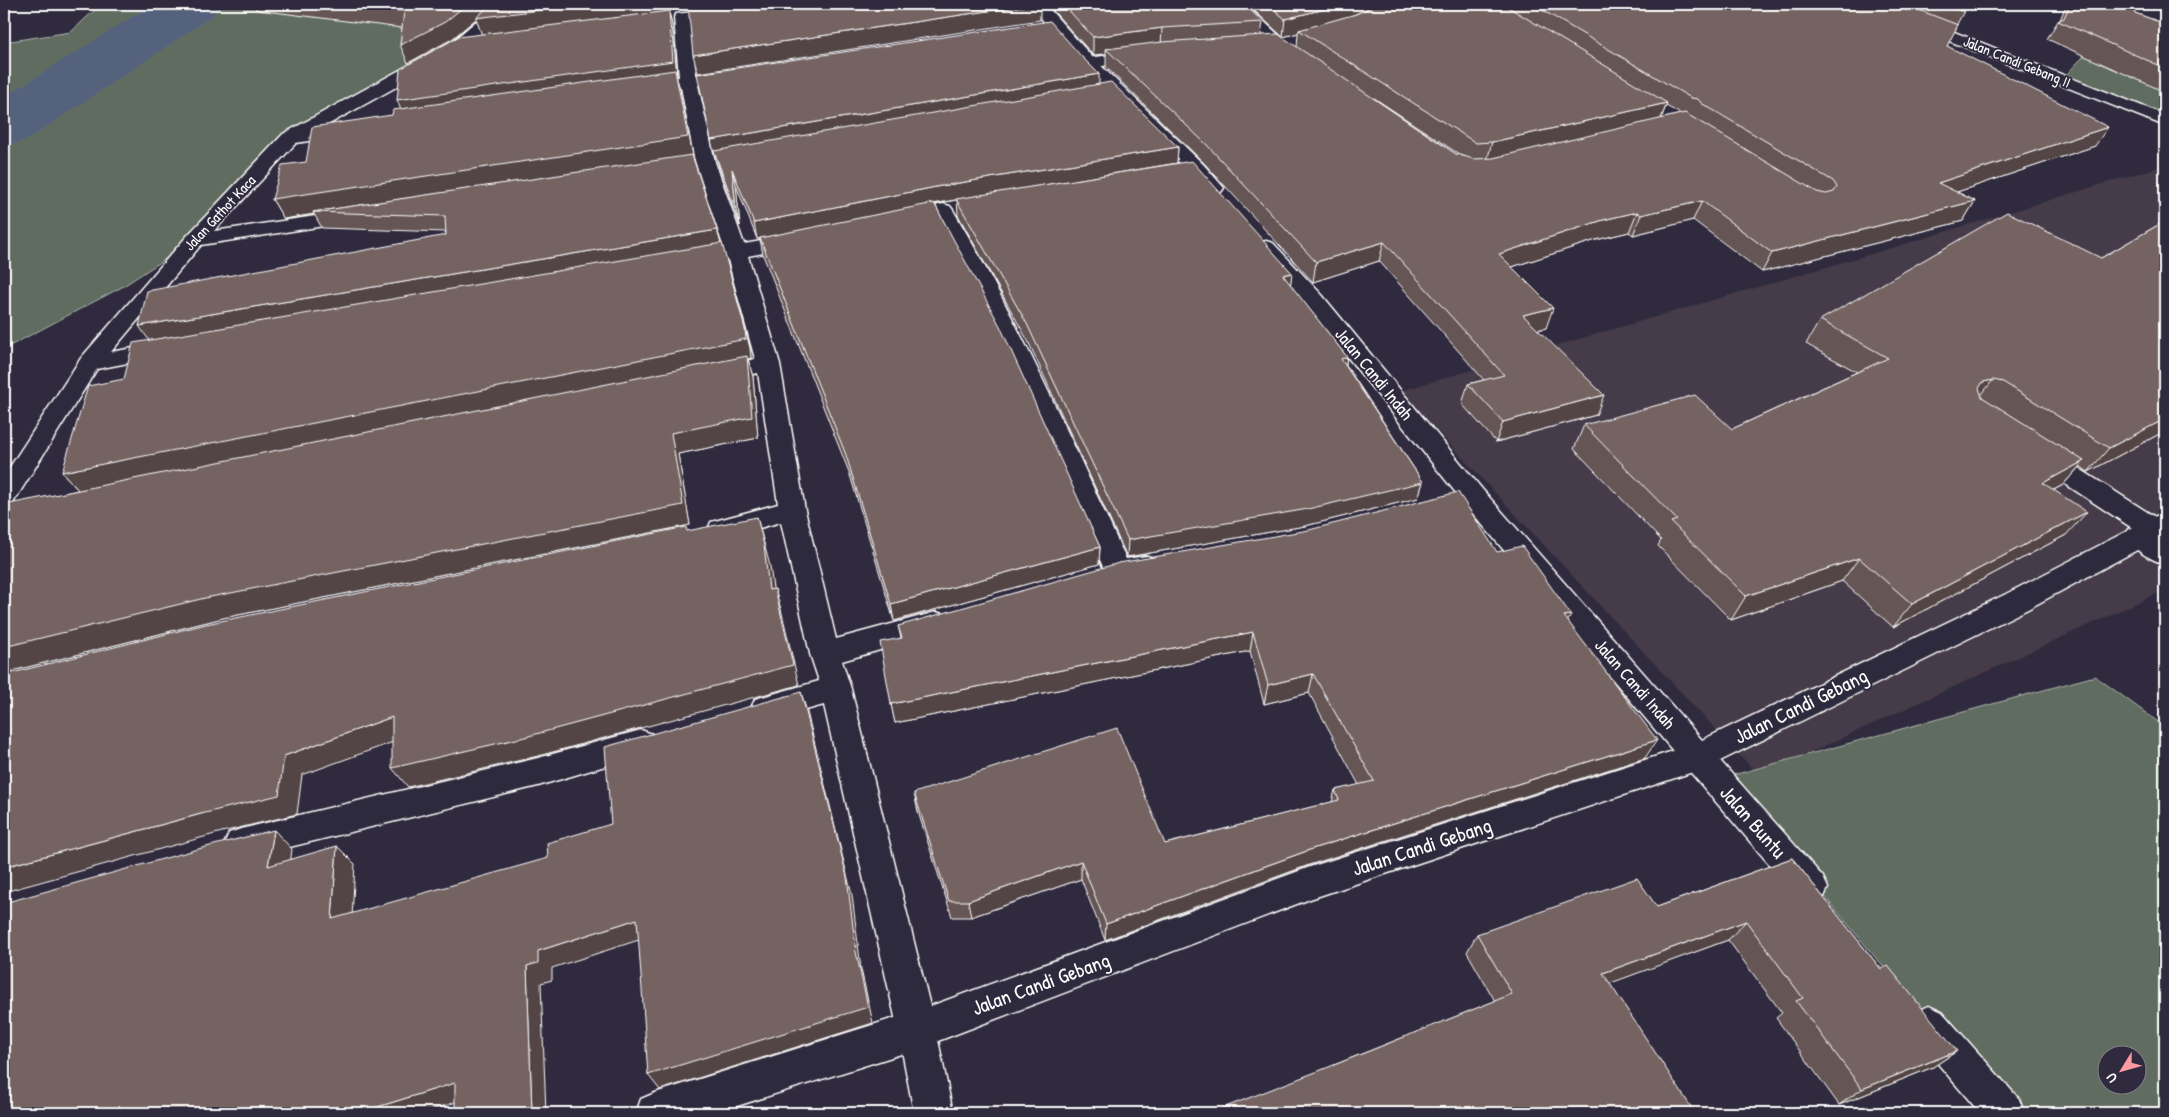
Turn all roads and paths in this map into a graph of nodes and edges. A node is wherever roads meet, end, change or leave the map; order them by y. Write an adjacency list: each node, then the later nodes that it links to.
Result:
1 (505, 4): 10 (street, Jalan Gathot Kaca)
2 (1037, 4): 14 (street)
3 (1236, 4): 11 (street)
4 (1869, 4): 20 (street, Jalan Candi Gebang II)
5 (681, 10): 6 (street); 7 (street); 17 (street)
6 (740, 11)
7 (663, 20)
8 (1298, 40): 11 (street)
9 (488, 42): 10 (street)
10 (459, 45): 24 (street, Jalan Gathot Kaca)
11 (1279, 45): 12 (street); 15 (street)
12 (1260, 46)
13 (1161, 53): 14 (street)
14 (1088, 63): 26 (street)
15 (1311, 68)
16 (726, 76): 17 (street)
17 (688, 81): 19 (street); 32 (street)
18 (1617, 84): 21 (street)
19 (620, 91)
20 (2165, 121)
21 (1683, 123): 23 (street); 25 (street)
22 (368, 127): 24 (street)
23 (1655, 130)
24 (290, 138): 31 (street, Jalan Gathot Kaca)
25 (1716, 144)
26 (1229, 205)
27 (372, 214): 31 (street)
28 (879, 224): 46 (street)
29 (1255, 234): 39 (street, Jalan Candi Indah)
30 (814, 237): 32 (street)
31 (194, 240): 35 (street, Jalan Gathot Kaca)
32 (736, 252): 33 (street); 36 (street)
33 (697, 259)
34 (187, 346): 35 (street)
35 (89, 363): 41 (street, Jalan Gathot Kaca)
36 (768, 364): 37 (street); 42 (street)
37 (690, 380)
38 (2023, 445): 43 (street)
39 (1473, 496): 40 (street); 53 (street, Jalan Candi Indah)
40 (1448, 502)
41 (7, 510)
42 (792, 510): 44 (street); 49 (street)
43 (2155, 536): 53 (street, Jalan Candi Gebang)
44 (691, 537)
45 (1167, 562): 46 (street)
46 (1118, 571): 47 (street)
47 (1090, 579)
48 (957, 617): 49 (street)
49 (824, 654): 50 (street)
50 (836, 689): 51 (street); 57 (street)
51 (740, 716)
52 (663, 737): 54 (street)
53 (1697, 757): 55 (street, Jalan Buntu); 57 (street, Jalan Candi Gebang)
54 (212, 852)
55 (1832, 913)
56 (1908, 1002): 58 (street)
57 (916, 1030): 59 (street, Jalan Candi Gebang); 60 (street)
58 (1994, 1111)
59 (655, 1113)
60 (934, 1113)

